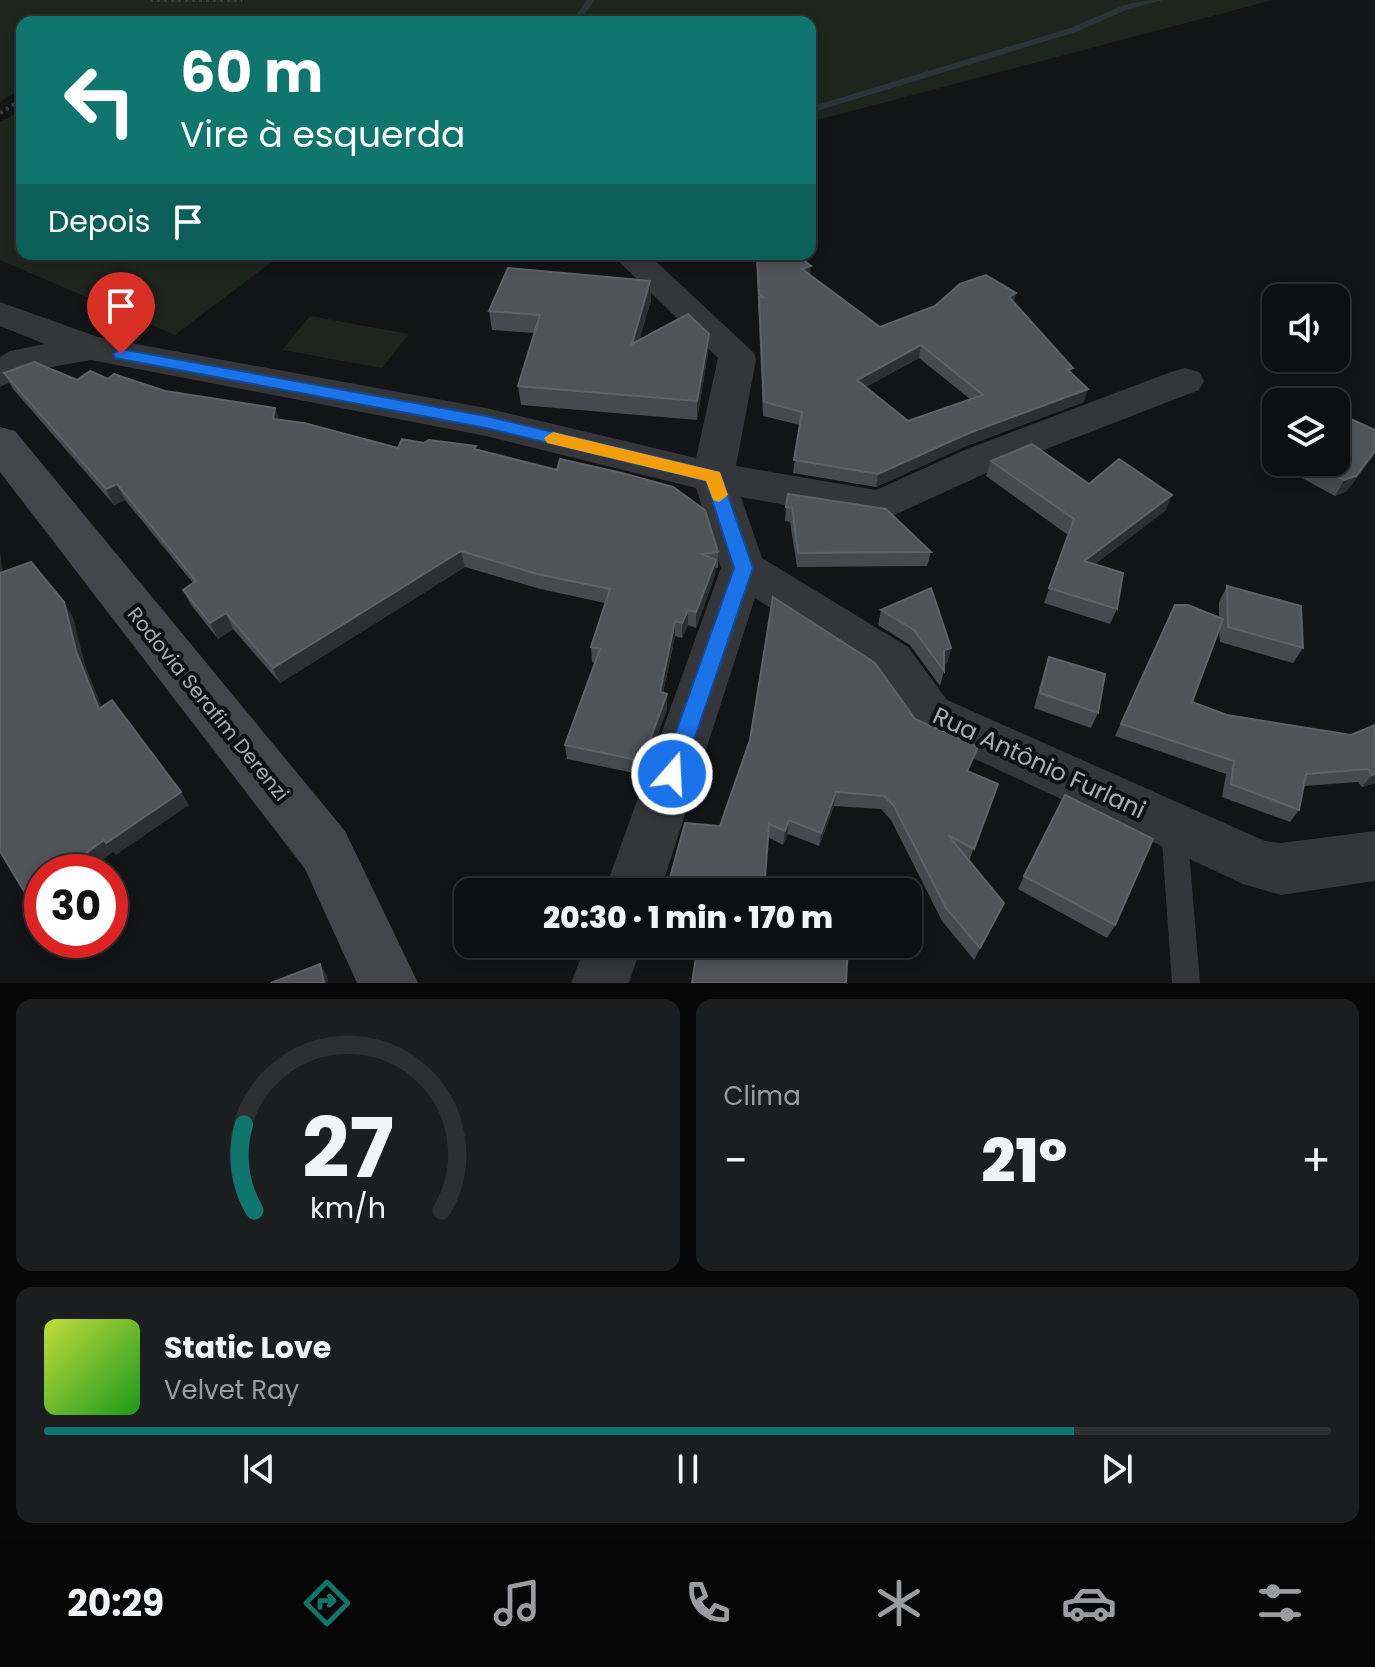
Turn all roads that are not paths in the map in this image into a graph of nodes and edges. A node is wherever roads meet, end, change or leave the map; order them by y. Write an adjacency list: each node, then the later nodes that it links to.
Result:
1 (634, 260): 8 (street)
2 (0, 313): 4 (street)
3 (0, 323): 5 (street)
4 (91, 348): 5 (street); 8 (street)
5 (6, 371)
6 (1185, 381): 8 (street)
7 (0, 442): 14 (main road, Rodovia Serafim Derenzi)
8 (713, 477): 9 (street)
9 (743, 568): 10 (street, Rua Antônio Furlani); 12 (street)
10 (1174, 826): 11 (street, Rua Antônio Furlani); 16 (lane)
11 (1375, 856)
12 (637, 878)
13 (609, 958): 15 (street)
14 (388, 983)
15 (600, 983)
16 (1186, 983)

